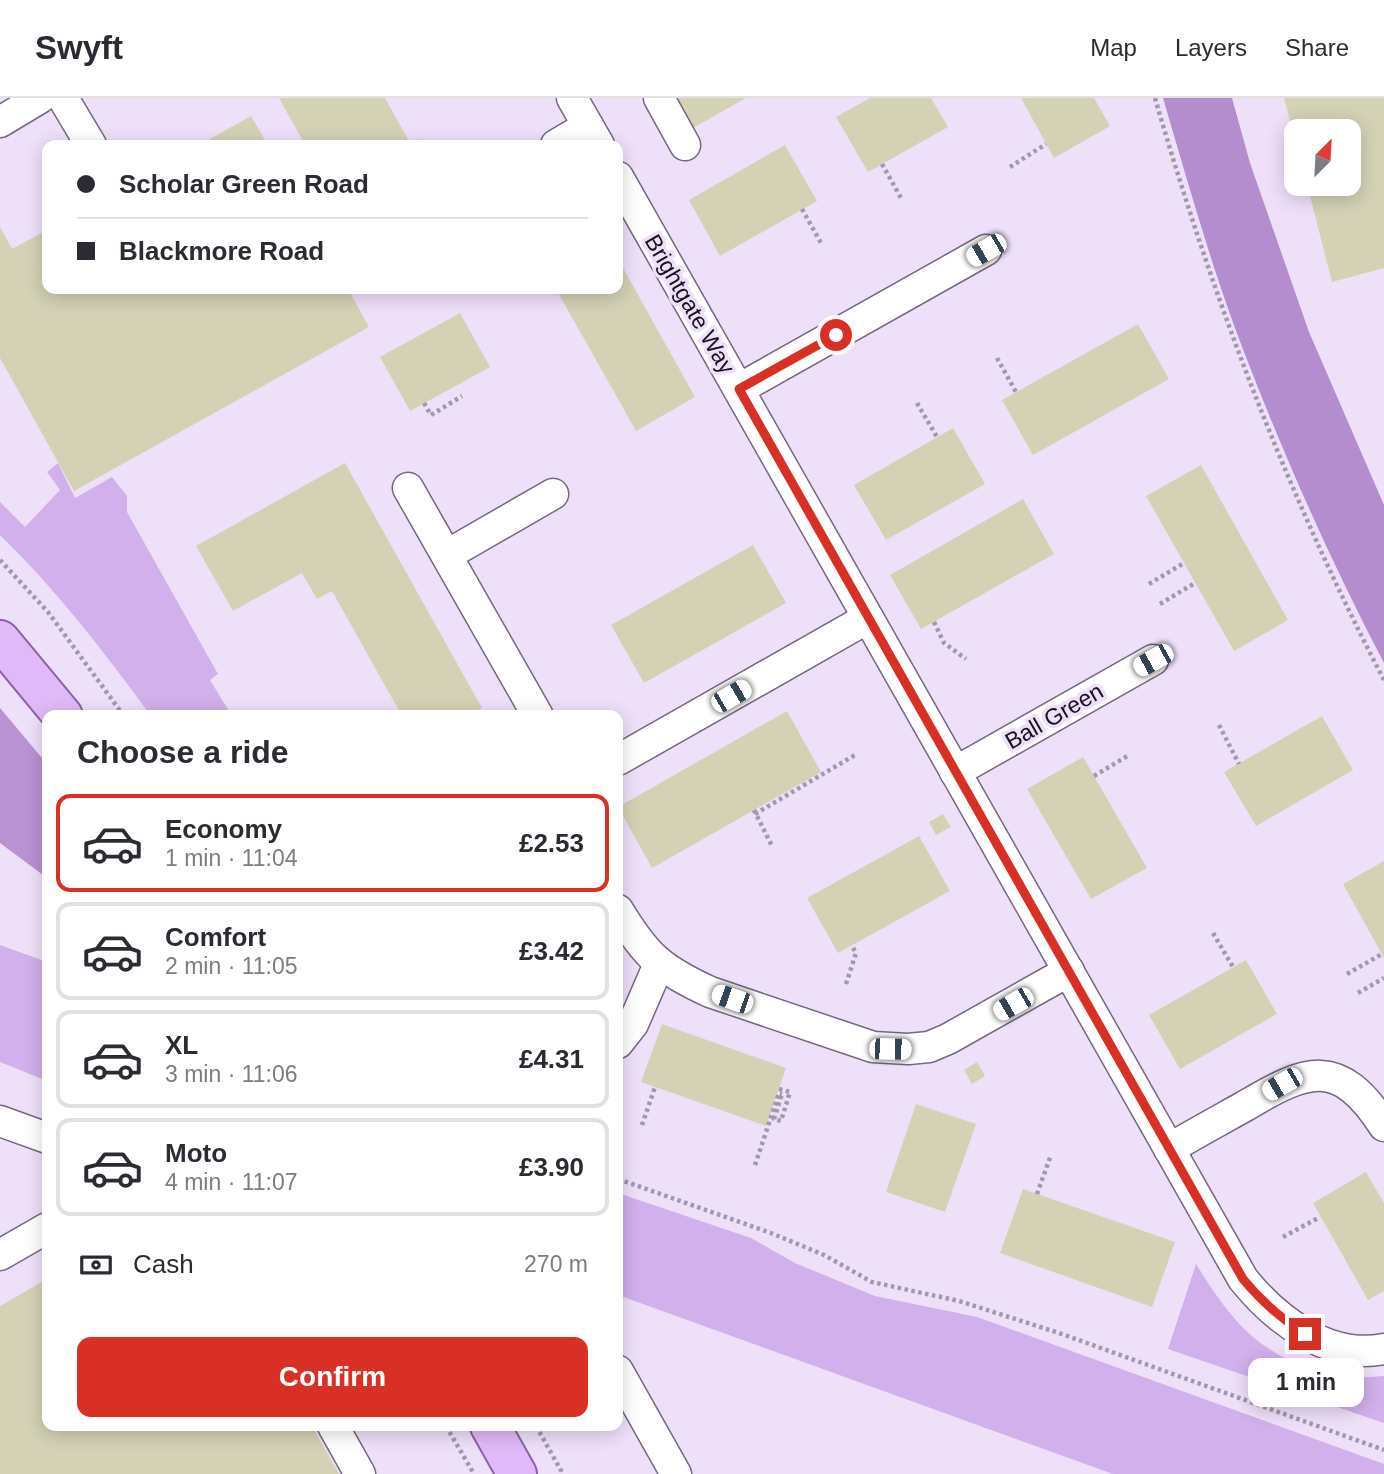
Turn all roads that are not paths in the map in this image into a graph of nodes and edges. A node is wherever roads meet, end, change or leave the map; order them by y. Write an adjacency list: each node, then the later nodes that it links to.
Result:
1 (40, 98): 5 (street)
2 (63, 98): 7 (street)
3 (572, 98): 6 (street)
4 (659, 98): 8 (street)
5 (0, 122)
6 (594, 136)
7 (88, 140)
8 (685, 145)
9 (623, 186): 11 (street, Brightgate Way)
10 (986, 250): 11 (street)
11 (739, 389): 15 (street, Brightgate Way)
12 (408, 488): 14 (street)
13 (554, 495): 14 (street)
14 (447, 555): 19 (street)
15 (868, 618): 20 (street); 21 (street, Brightgate Way)
16 (0, 640): 18 (main road)
17 (1153, 660): 21 (street, Ball Green)
18 (58, 710)
19 (535, 710)
20 (623, 757)
21 (956, 772): 24 (street, Brightgate Way)
22 (623, 918): 23 (street)
23 (659, 964): 24 (street); 25 (street)
24 (1069, 971): 29 (street, Brightgate Way)
25 (623, 1036)
26 (0, 1121): 28 (street)
27 (1384, 1126): 29 (street)
28 (42, 1136)
29 (1170, 1149): 32 (street, Brightgate Way)
30 (42, 1231): 31 (street)
31 (0, 1255)
32 (1384, 1349)
33 (623, 1380): 38 (street)
34 (336, 1431): 36 (street)
35 (493, 1431): 37 (main road)
36 (360, 1474)
37 (517, 1474)
38 (676, 1474)

